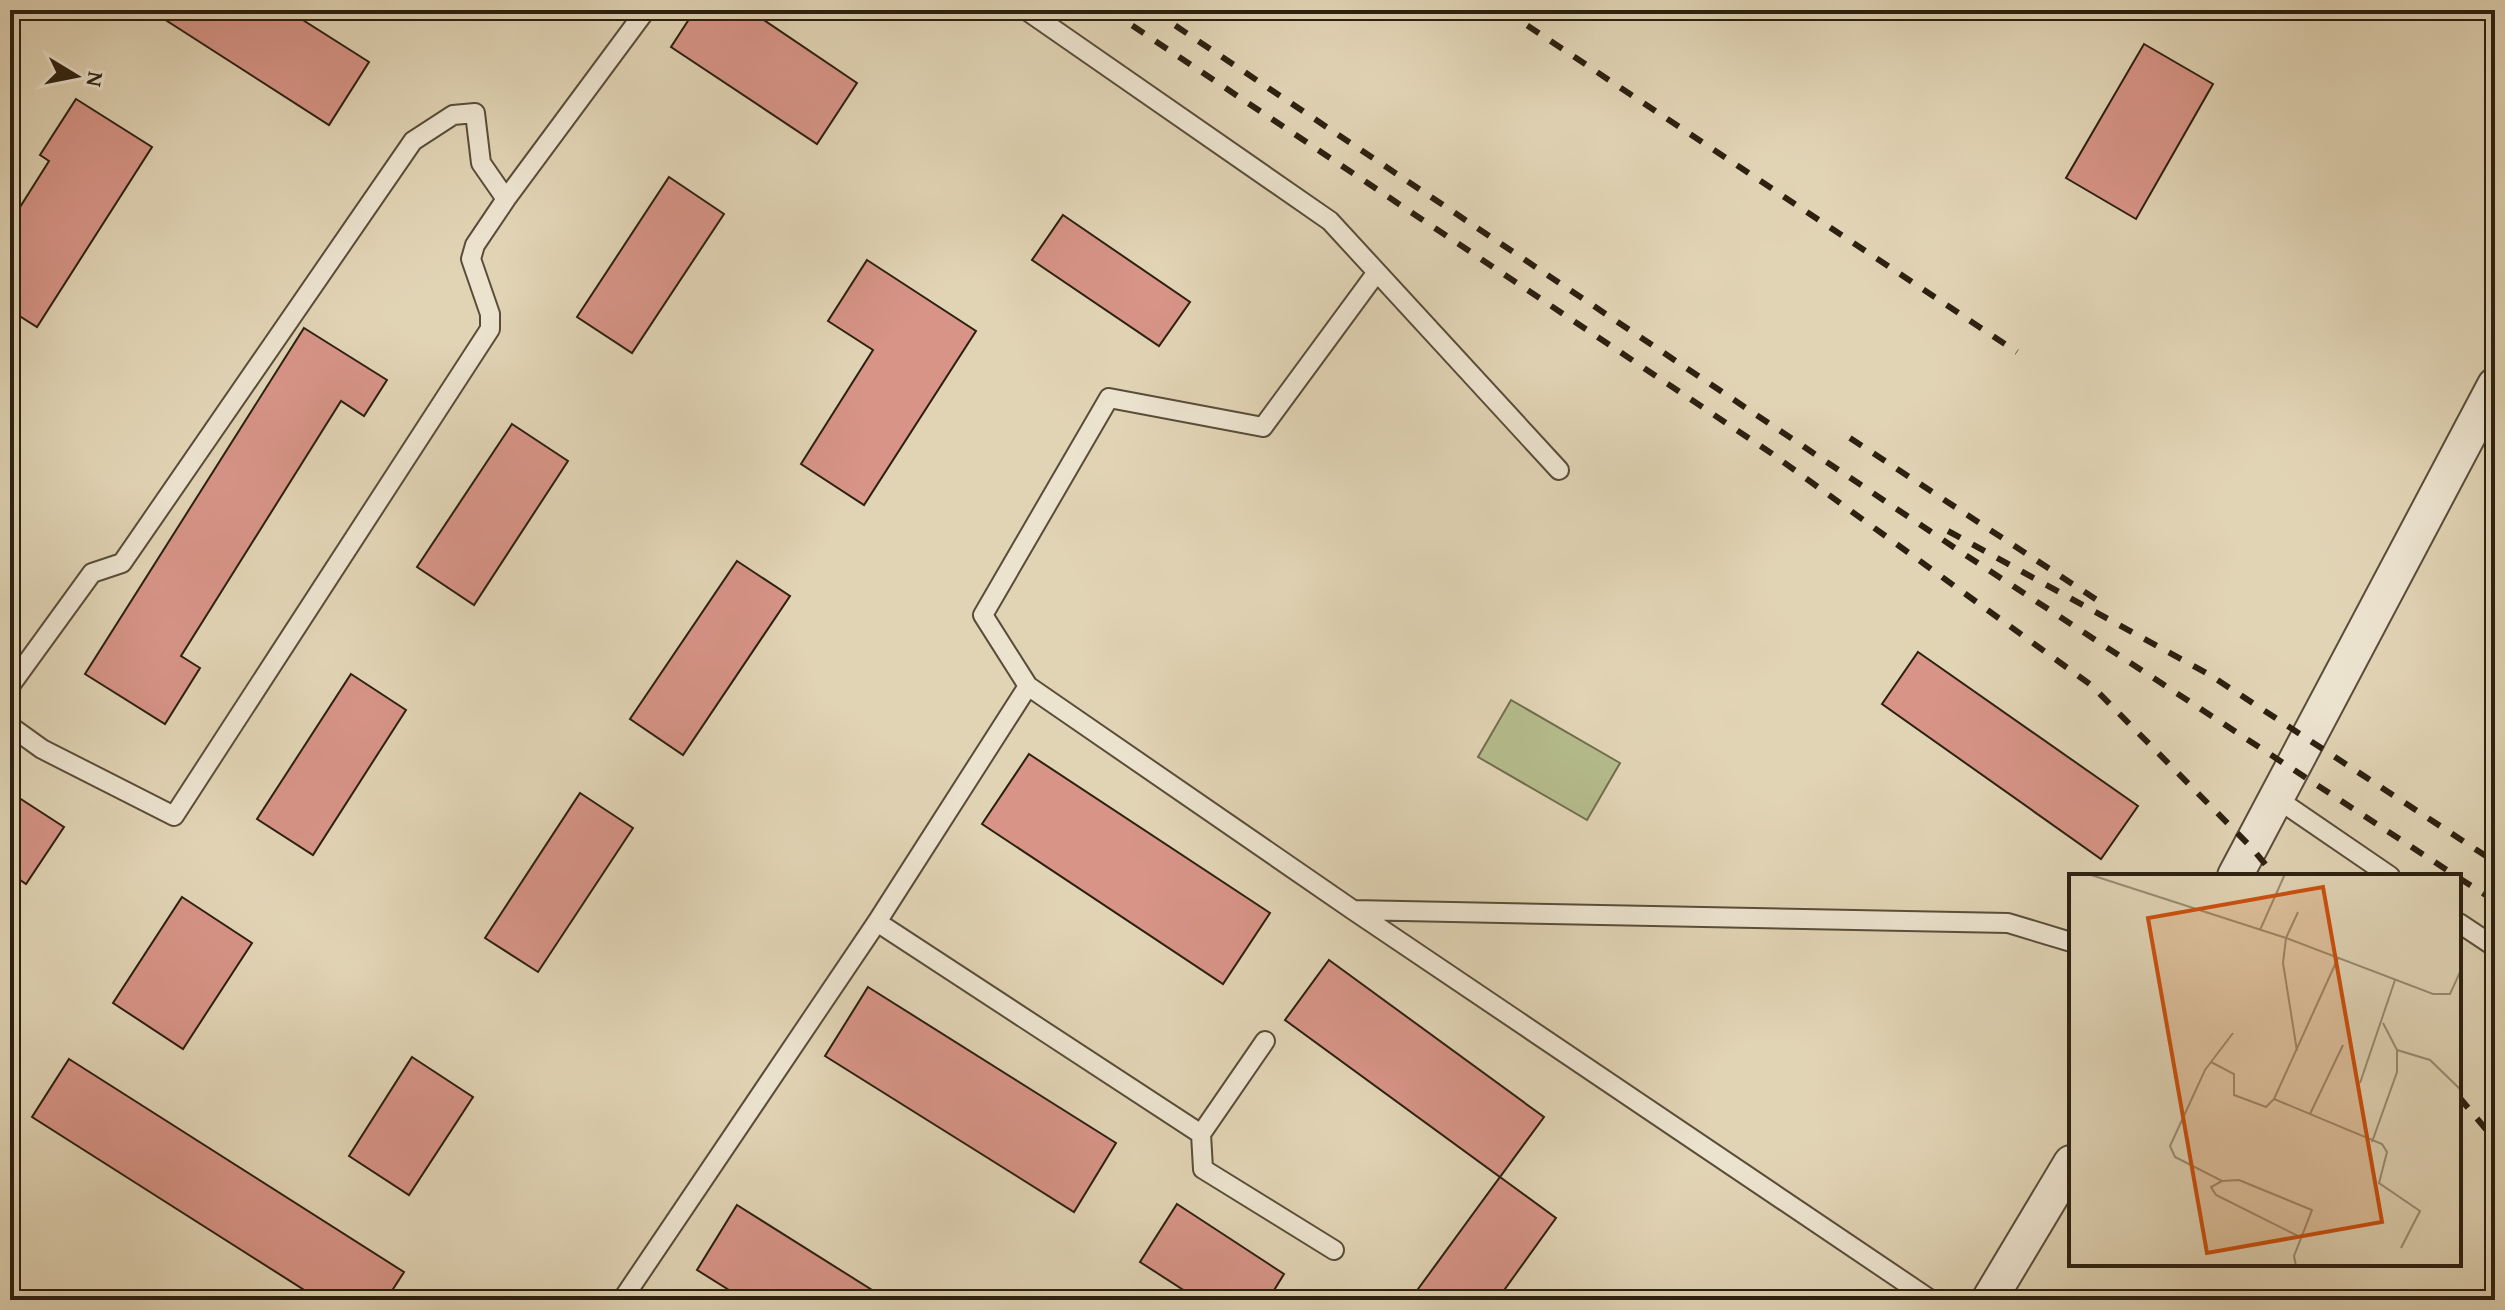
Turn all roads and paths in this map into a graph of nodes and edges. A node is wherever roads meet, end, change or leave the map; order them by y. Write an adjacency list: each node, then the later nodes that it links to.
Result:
1 (646, 10): 3 (lane)
2 (1026, 10): 4 (lane)
3 (506, 199): 7 (lane); 9 (lane)
4 (1377, 272): 6 (lane); 8 (lane)
5 (2495, 385): 10 (street)
6 (1559, 470)
7 (10, 686)
8 (1028, 686): 13 (lane); 14 (lane)
9 (10, 726)
10 (2276, 798): 11 (street); 12 (lane)
11 (2236, 874)
12 (2387, 874)
13 (1353, 910): 16 (lane); 23 (lane)
14 (877, 922): 19 (lane); 22 (lane)
15 (2461, 924): 17 (lane)
16 (2069, 941)
17 (2495, 947)
18 (1265, 1041): 19 (lane)
19 (1201, 1134): 21 (lane)
20 (2069, 1166): 24 (street)
21 (1334, 1250)
22 (622, 1300)
23 (1931, 1300)
24 (1989, 1300)

